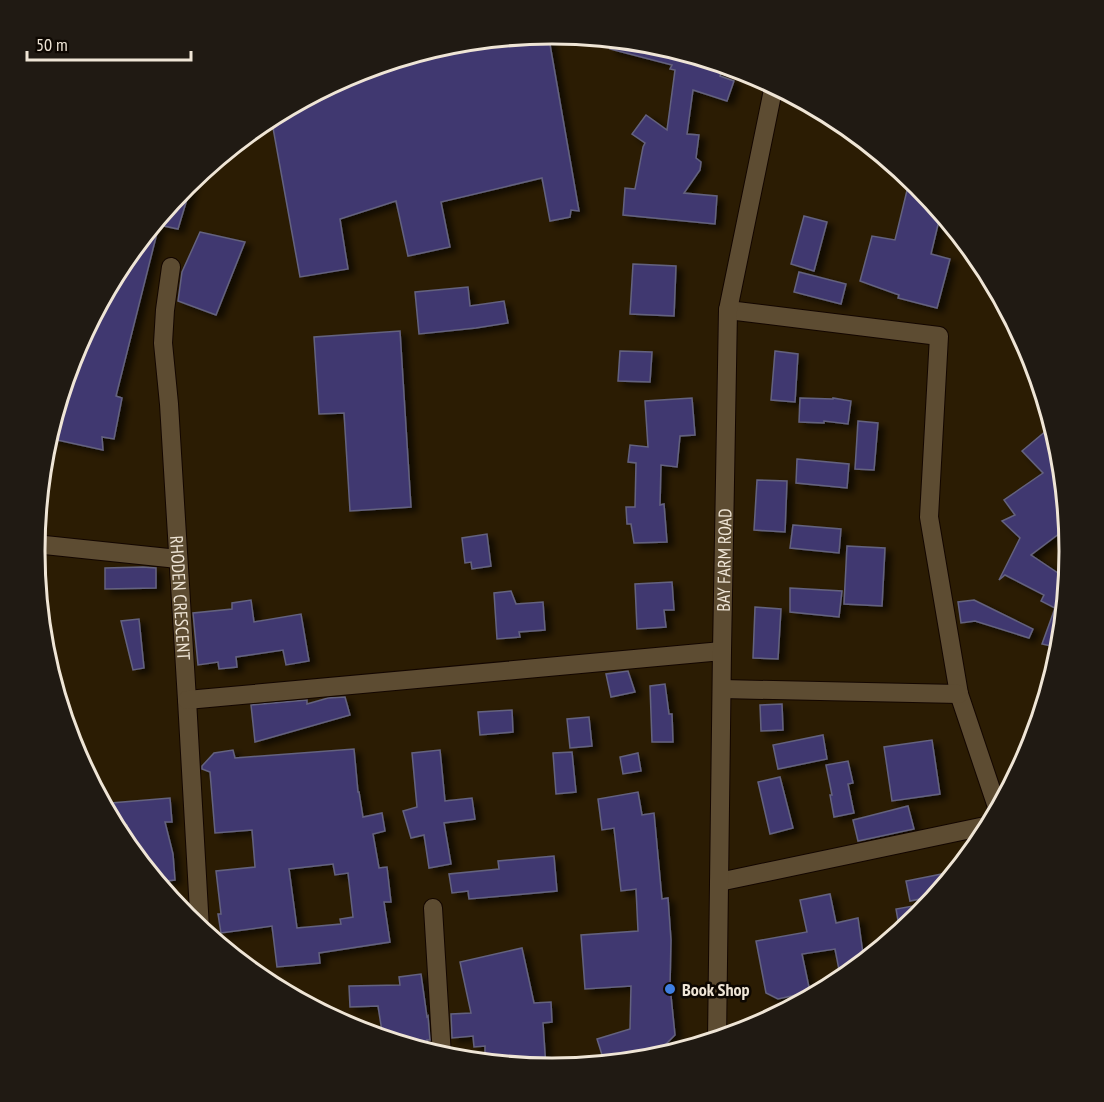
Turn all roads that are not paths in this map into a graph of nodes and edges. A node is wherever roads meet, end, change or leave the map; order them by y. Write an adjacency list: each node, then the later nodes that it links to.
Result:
1 (772, 94): 3 (street, BAY FARM ROAD)
2 (171, 267): 5 (street, RHODEN CRESCENT)
3 (728, 310): 6 (street, BAY FARM ROAD); 8 (street)
4 (44, 545): 5 (street)
5 (178, 560): 9 (street, RHODEN CRESCENT)
6 (722, 651): 7 (street, BAY FARM ROAD); 9 (street)
7 (722, 689): 8 (street); 12 (street, BAY FARM ROAD)
8 (958, 694): 10 (street)
9 (187, 700): 14 (street, RHODEN CRESCENT)
10 (995, 800)
11 (977, 828): 12 (street)
12 (719, 882): 15 (street, BAY FARM ROAD)
13 (433, 908): 16 (street)
14 (199, 916)
15 (717, 1031)
16 (441, 1046)

